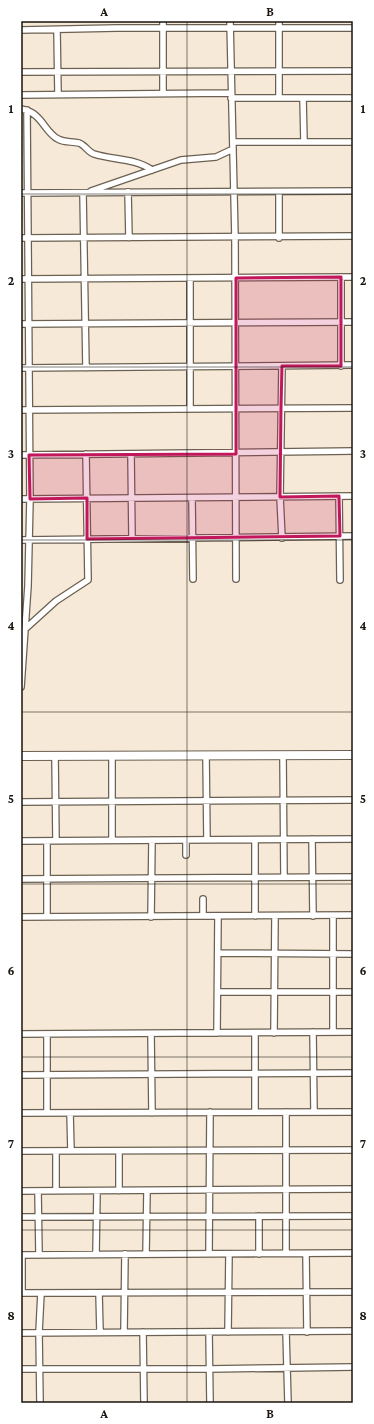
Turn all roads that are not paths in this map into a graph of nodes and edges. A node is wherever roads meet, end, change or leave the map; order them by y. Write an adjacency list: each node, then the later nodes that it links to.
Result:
1 (163, 21): 4 (street)
2 (230, 21): 5 (street)
3 (279, 21): 6 (street)
4 (163, 28): 5 (street); 9 (street); 13 (street)
5 (230, 28): 6 (street); 10 (street)
6 (279, 28): 7 (street); 11 (street)
7 (353, 28)
8 (21, 30): 9 (street)
9 (57, 30): 12 (street)
10 (230, 70): 11 (street); 13 (street); 19 (street)
11 (279, 70): 14 (street); 20 (street)
12 (58, 71): 13 (street); 15 (street); 17 (street)
13 (162, 71): 16 (street)
14 (353, 71)
15 (21, 72)
16 (163, 93): 17 (street); 19 (street)
17 (58, 94): 18 (street)
18 (21, 95)
19 (231, 95): 20 (street); 24 (street)
20 (279, 98): 21 (street)
21 (303, 98): 22 (street); 25 (street)
22 (353, 98)
23 (24, 110): 28 (street); 34 (street)
24 (233, 142): 25 (street); 27 (street)
25 (304, 142): 26 (street)
26 (353, 142)
27 (233, 149): 28 (street); 31 (street)
28 (152, 170): 35 (street)
29 (353, 191): 32 (street)
30 (128, 192): 31 (street); 35 (street); 40 (street)
31 (234, 192): 32 (street); 41 (street)
32 (279, 192): 42 (street)
33 (21, 193): 34 (street)
34 (28, 193): 35 (street); 38 (street)
35 (85, 193): 39 (street)
36 (353, 236): 42 (street)
37 (21, 238): 38 (street)
38 (28, 238): 39 (street); 47 (street)
39 (84, 238): 40 (street); 48 (street)
40 (129, 238): 41 (street)
41 (235, 238): 42 (street); 45 (street)
42 (279, 238)
43 (353, 276): 44 (street)
44 (341, 277): 45 (street); 50 (street)
45 (236, 278): 49 (street); 52 (street)
46 (21, 279): 47 (street)
47 (29, 279): 48 (street); 54 (street)
48 (84, 279): 49 (street); 55 (street)
49 (190, 279): 56 (street)
50 (340, 322): 51 (street); 52 (street); 60 (street)
51 (353, 322)
52 (236, 323): 56 (street); 58 (street)
53 (21, 324): 54 (street)
54 (29, 324): 55 (street); 63 (street)
55 (85, 324): 56 (street); 64 (street)
56 (190, 324): 57 (street)
57 (190, 366): 58 (street); 64 (street); 66 (street)
58 (235, 366): 59 (street); 65 (street)
59 (282, 366): 60 (street); 67 (street)
60 (341, 366): 61 (street)
61 (353, 366)
62 (21, 368): 63 (street)
63 (28, 368): 64 (street); 70 (street)
64 (86, 368)
65 (235, 407): 66 (street); 67 (street); 75 (street)
66 (190, 408): 70 (street)
67 (281, 408): 68 (street); 72 (street)
68 (353, 408)
69 (21, 410): 70 (street)
70 (28, 410): 77 (street)
71 (353, 451): 72 (street)
72 (281, 453): 75 (street); 81 (street)
73 (86, 454): 74 (street); 77 (street); 83 (street)
74 (131, 454): 75 (street); 84 (street)
75 (236, 454): 80 (street)
76 (21, 455): 77 (street)
77 (29, 455): 82 (street)
78 (339, 496): 79 (street); 81 (street); 87 (street)
79 (353, 496)
80 (235, 497): 81 (street); 85 (street); 91 (street)
81 (280, 497): 92 (street)
82 (30, 498): 83 (street); 86 (street); 95 (street)
83 (87, 498): 84 (street); 93 (street)
84 (132, 498): 85 (street); 89 (street)
85 (192, 498): 90 (street)
86 (21, 499)
87 (340, 536): 88 (street); 92 (street); 98 (street)
88 (353, 536)
89 (132, 538): 90 (street); 93 (street)
90 (192, 538): 91 (street); 96 (street)
91 (236, 538): 92 (street); 97 (street)
92 (282, 538)
93 (87, 539): 95 (street); 99 (street)
94 (21, 540): 95 (street)
95 (29, 540): 99 (street)
96 (193, 579)
97 (236, 579)
98 (340, 580)
99 (24, 630): 100 (street)
100 (21, 687)
101 (283, 754): 104 (main road); 105 (main road); 109 (street)
102 (55, 755): 103 (main road); 106 (main road); 111 (street)
103 (112, 755): 104 (main road); 112 (street)
104 (206, 755): 108 (street)
105 (353, 755)
106 (21, 756)
107 (353, 800): 109 (street)
108 (206, 801): 109 (street); 112 (street); 118 (street)
109 (283, 801): 120 (street)
110 (21, 802): 111 (street)
111 (56, 802): 112 (street); 123 (street)
112 (112, 802): 115 (street)
113 (312, 839): 114 (street); 120 (street); 126 (street)
114 (353, 839)
115 (112, 840): 116 (street); 123 (street)
116 (152, 840): 117 (street); 129 (street)
117 (186, 840): 118 (street); 124 (street)
118 (207, 840): 119 (street)
119 (255, 840): 120 (street); 130 (street)
120 (283, 840): 125 (street)
121 (21, 841): 122 (street)
122 (47, 841): 123 (street); 128 (street)
123 (56, 841)
124 (186, 855)
125 (284, 877): 126 (street); 130 (street)
126 (313, 877): 127 (street); 138 (street)
127 (353, 877)
128 (46, 878): 129 (street); 131 (street); 141 (street)
129 (151, 878): 130 (street); 142 (street)
130 (256, 878): 136 (street)
131 (21, 879)
132 (203, 899): 134 (street)
133 (353, 915): 139 (street)
134 (203, 916): 135 (street); 142 (street)
135 (218, 916): 136 (street); 143 (street)
136 (256, 916): 137 (street)
137 (275, 916): 138 (street); 144 (street)
138 (314, 916): 139 (street)
139 (333, 916): 145 (street)
140 (21, 917): 141 (street)
141 (47, 917): 142 (street)
142 (151, 917)
143 (218, 953): 144 (street); 147 (street)
144 (275, 954): 145 (street); 150 (street)
145 (333, 954): 146 (street); 148 (street)
146 (353, 954)
147 (218, 992): 150 (street); 154 (street)
148 (333, 992): 149 (street); 150 (street); 152 (street)
149 (353, 992)
150 (275, 993): 156 (street)
151 (314, 1032): 152 (street); 156 (street); 161 (street)
152 (333, 1032): 153 (street)
153 (353, 1032)
154 (217, 1033): 155 (street); 159 (street)
155 (256, 1033): 156 (street); 160 (street)
156 (274, 1033)
157 (21, 1034): 158 (street)
158 (47, 1034): 159 (street); 165 (street)
159 (151, 1034): 163 (street)
160 (256, 1073): 161 (street); 163 (street); 167 (street)
161 (314, 1073): 162 (street); 169 (street)
162 (353, 1073)
163 (152, 1074): 165 (street); 174 (street)
164 (21, 1075): 165 (street)
165 (47, 1075): 172 (street)
166 (210, 1112): 167 (street); 174 (street); 175 (street)
167 (256, 1112): 168 (street)
168 (286, 1112): 169 (street); 176 (street)
169 (314, 1112): 170 (street)
170 (353, 1112)
171 (21, 1113): 172 (street)
172 (47, 1113): 173 (street)
173 (70, 1113): 174 (street); 180 (street)
174 (152, 1113)
175 (211, 1150): 176 (street); 181 (street); 183 (street)
176 (286, 1150): 177 (street); 184 (street)
177 (353, 1150)
178 (21, 1151): 179 (street)
179 (56, 1151): 180 (street); 187 (street)
180 (71, 1151): 181 (street)
181 (119, 1151): 189 (street)
182 (353, 1189): 184 (street)
183 (210, 1190): 184 (street); 190 (street); 191 (street)
184 (286, 1190): 193 (street)
185 (21, 1191): 186 (street)
186 (38, 1191): 187 (street); 196 (street)
187 (56, 1191): 188 (street)
188 (97, 1191): 189 (street); 197 (street)
189 (119, 1191): 190 (street)
190 (147, 1191): 198 (street)
191 (210, 1216): 192 (street); 198 (street); 203 (street)
192 (259, 1216): 193 (street); 205 (street)
193 (286, 1216): 194 (street); 206 (street)
194 (353, 1216)
195 (21, 1217): 196 (street)
196 (39, 1217): 197 (street); 209 (street)
197 (97, 1217): 198 (street); 200 (street)
198 (146, 1217): 202 (street)
199 (353, 1253): 207 (street)
200 (96, 1254): 201 (street); 209 (street)
201 (125, 1254): 202 (street); 214 (street)
202 (146, 1254): 203 (street)
203 (209, 1254): 204 (street)
204 (229, 1254): 205 (street); 215 (street)
205 (259, 1254): 206 (street)
206 (286, 1254): 207 (street)
207 (306, 1254): 210 (street)
208 (22, 1255): 209 (street); 216 (street)
209 (39, 1255)
210 (306, 1292): 211 (street); 215 (street); 225 (street)
211 (353, 1292)
212 (41, 1293): 213 (street); 216 (street); 218 (street)
213 (99, 1293): 214 (street); 219 (street)
214 (124, 1293): 215 (street); 220 (street)
215 (228, 1293): 223 (street)
216 (21, 1294)
217 (353, 1331): 225 (street)
218 (39, 1332): 219 (street); 226 (street); 231 (street)
219 (100, 1332): 220 (street)
220 (124, 1332): 221 (street)
221 (143, 1332): 222 (street); 228 (street)
222 (209, 1332): 223 (street); 232 (street)
223 (228, 1332): 224 (street)
224 (286, 1332): 225 (street); 229 (street)
225 (307, 1332)
226 (21, 1333)
227 (353, 1367): 229 (street)
228 (144, 1368): 231 (street); 232 (street); 234 (street)
229 (287, 1368): 232 (street); 236 (street)
230 (21, 1369): 231 (street)
231 (39, 1369): 233 (street)
232 (209, 1369): 235 (street)
233 (40, 1403)
234 (144, 1403)
235 (210, 1403)
236 (288, 1403)

